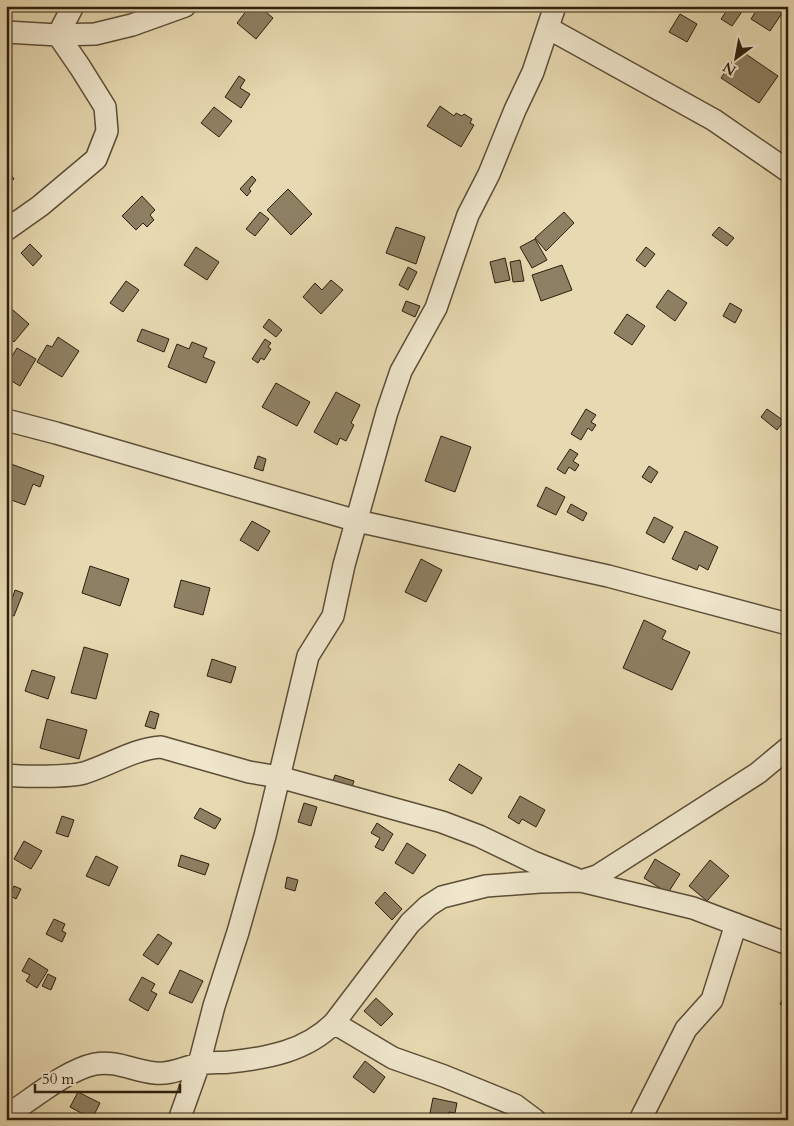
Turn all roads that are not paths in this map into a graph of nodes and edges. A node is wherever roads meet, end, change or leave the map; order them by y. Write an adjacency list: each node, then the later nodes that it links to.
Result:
1 (74, 6): 6 (street)
2 (186, 6): 6 (street)
3 (555, 6): 4 (street)
4 (548, 28): 7 (street); 10 (street)
5 (6, 32): 6 (street)
6 (58, 35): 8 (street)
7 (788, 171)
8 (6, 230)
9 (6, 420): 10 (street)
10 (357, 521): 11 (street); 14 (street)
11 (788, 624)
12 (788, 748): 15 (street)
13 (6, 775): 14 (street)
14 (279, 776): 15 (street); 19 (street)
15 (581, 882): 16 (street); 18 (street)
16 (736, 924): 17 (street); 24 (street)
17 (788, 944)
18 (334, 1023): 19 (street); 20 (street)
19 (199, 1064): 21 (street); 22 (street)
20 (512, 1113): 23 (street)
21 (6, 1116)
22 (179, 1120)
23 (535, 1120)
24 (640, 1120)

